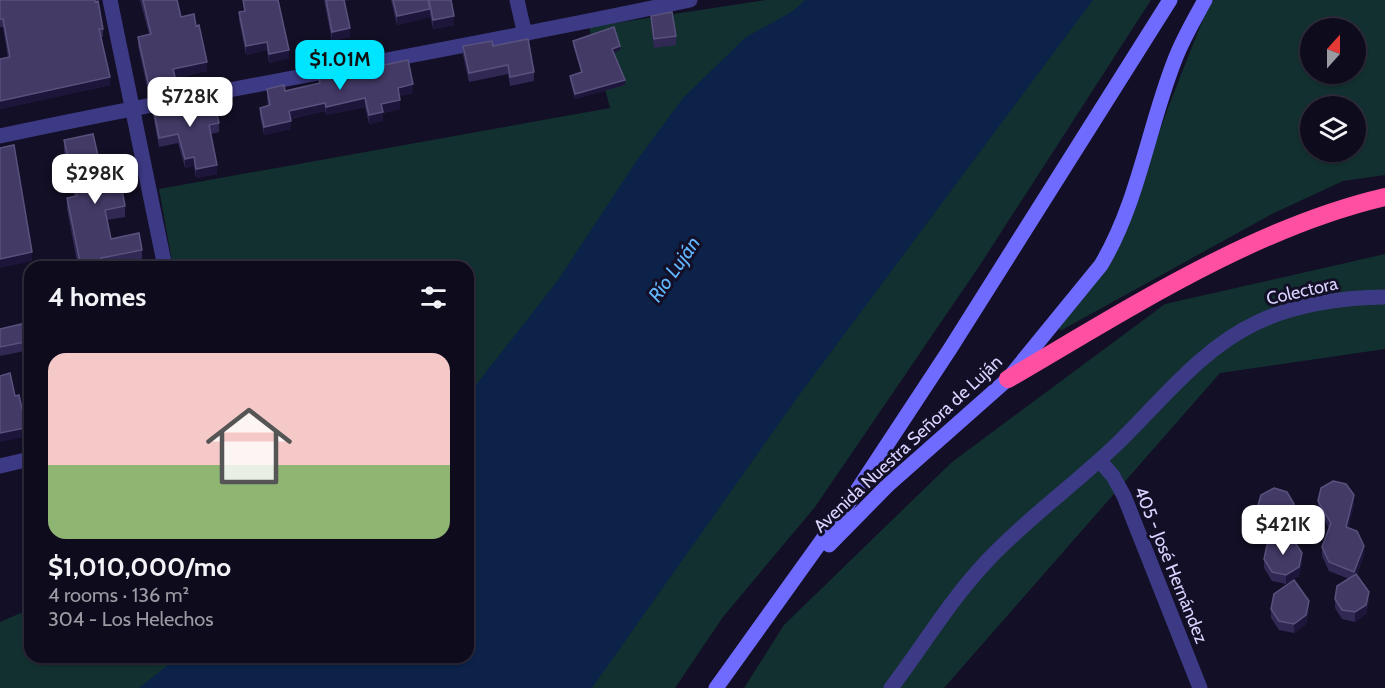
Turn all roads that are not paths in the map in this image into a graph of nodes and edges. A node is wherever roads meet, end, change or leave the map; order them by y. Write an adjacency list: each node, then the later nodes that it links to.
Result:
1 (110, 0): 7 (street)
2 (517, 0): 6 (street)
3 (690, 0): 6 (street)
4 (1170, 0): 16 (main road, Avenida Nuestra Señora de Luján)
5 (1205, 0): 12 (main road, Avenida Nuestra Señora de Luján)
6 (525, 35): 7 (street)
7 (133, 107): 8 (street); 10 (street)
8 (0, 136)
9 (1385, 196): 12 (highway)
10 (164, 261)
11 (1385, 297): 14 (street, Colectora)
12 (1008, 379): 16 (main road, Avenida Nuestra Señora de Luján)
13 (24, 460): 15 (street)
14 (1100, 461): 18 (street, Colectora); 19 (street, 405 - José Hernández)
15 (0, 466)
16 (786, 592): 17 (main road, Avenida Nuestra Señora de Luján)
17 (716, 688)
18 (891, 688)
19 (1200, 688)

